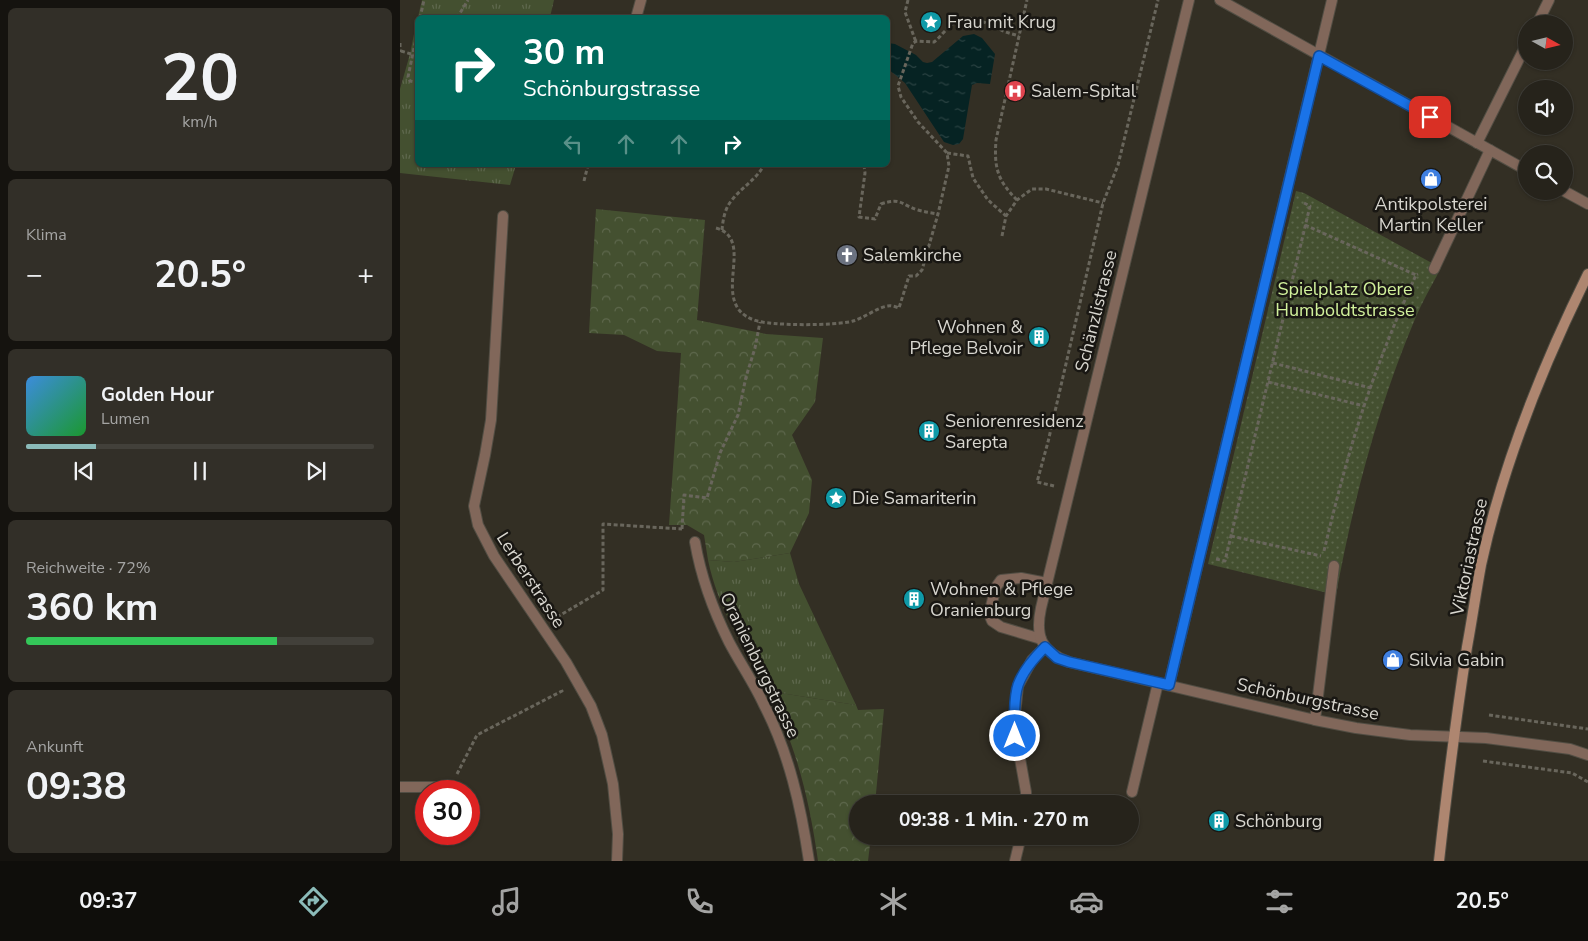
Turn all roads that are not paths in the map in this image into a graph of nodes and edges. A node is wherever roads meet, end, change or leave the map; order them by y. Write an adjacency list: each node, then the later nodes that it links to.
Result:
1 (641, 0): 6 (street)
2 (1189, 0): 20 (street, Schänzlistrasse)
3 (1220, 0): 8 (street)
4 (1332, 0): 8 (street)
5 (1549, 0): 7 (street)
6 (637, 15)
7 (1542, 15)
8 (1319, 56): 10 (street); 23 (street)
9 (1518, 61): 10 (street)
10 (1477, 143): 11 (street)
11 (1490, 150): 12 (street); 16 (street)
12 (1518, 166)
13 (1573, 196): 14 (street)
14 (1588, 204)
15 (504, 216): 32 (street, Lerberstrasse)
16 (1434, 269)
17 (1588, 274): 25 (main road, Viktoriastrasse)
18 (694, 542): 33 (street, Oranienburgstrasse)
19 (1334, 566): 24 (street)
20 (1047, 583): 21 (street, Schänzlistrasse); 21 (street, Schönburgstrasse)
21 (1042, 639): 22 (street, Schönburgstrasse); 30 (street)
22 (1158, 683): 23 (street, Schönburgstrasse); 29 (street)
23 (1169, 685): 24 (street, Schönburgstrasse)
24 (1315, 720): 25 (street, Schönburgstrasse)
25 (1453, 737): 26 (street, Schönburgstrasse); 35 (main road, Viktoriastrasse)
26 (1588, 755)
27 (400, 787): 28 (street)
28 (415, 787)
29 (1132, 792)
30 (1026, 795)
31 (1019, 845): 34 (street)
32 (617, 861)
33 (809, 861)
34 (1015, 861)
35 (1439, 861)

